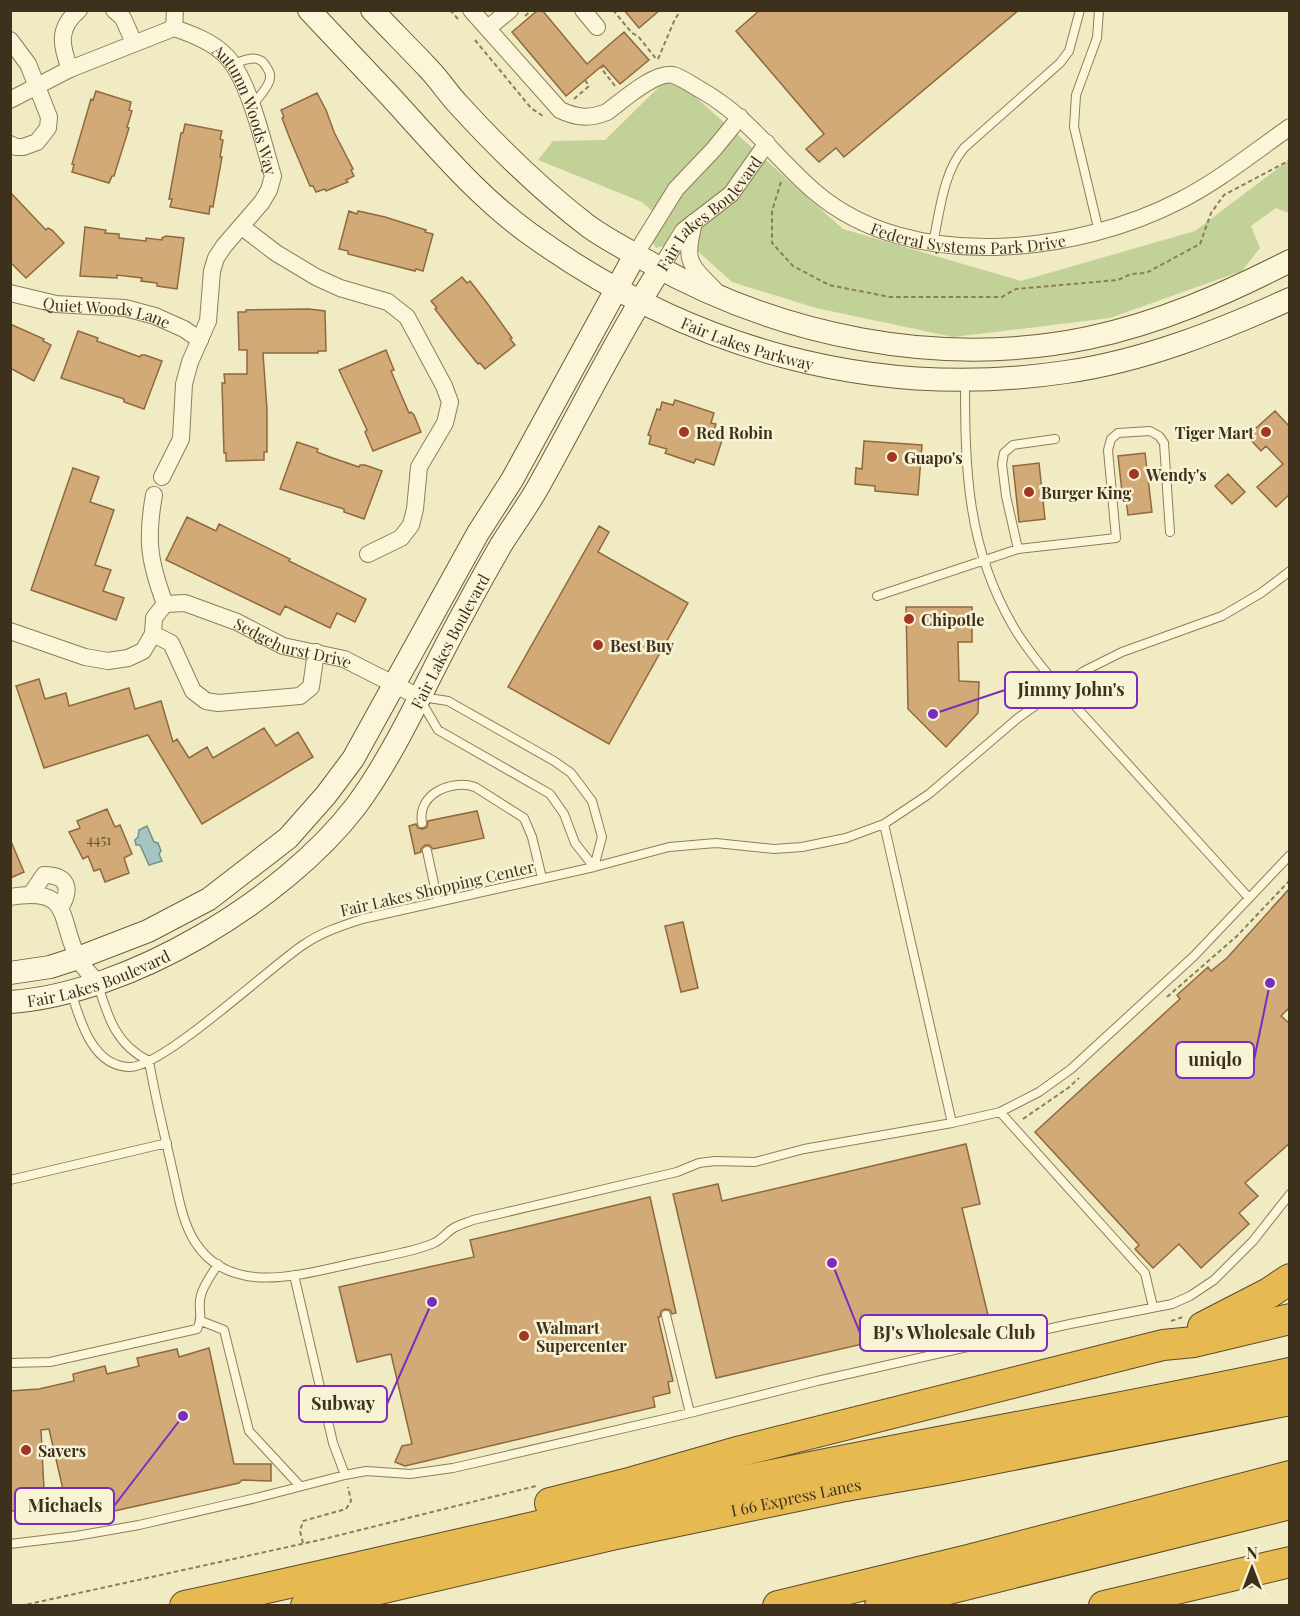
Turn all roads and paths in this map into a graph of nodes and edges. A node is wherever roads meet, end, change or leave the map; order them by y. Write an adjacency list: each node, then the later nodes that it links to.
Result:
1 (79, 10): 22 (street)
2 (114, 10): 17 (street)
3 (175, 10): 14 (street)
4 (309, 10): 44 (main road, Fair Lakes Parkway)
5 (372, 10): 41 (main road, Fair Lakes Parkway)
6 (471, 10): 15 (street)
7 (510, 10): 15 (street)
8 (583, 10): 13 (street)
9 (613, 10): 18 (path)
10 (681, 10): 18 (path)
11 (1080, 10): 40 (lane)
12 (1099, 10): 39 (lane)
13 (597, 27)
14 (174, 28): 17 (street); 19 (street, Autumn Woods Way)
15 (488, 28): 33 (street, Federal Systems Park Drive)
16 (10, 40): 26 (street)
17 (134, 43): 22 (street)
18 (658, 60): 21 (path)
19 (234, 64): 32 (street, Autumn Woods Way); 32 (lane)
20 (604, 65): 25 (path)
21 (650, 66)
22 (70, 69): 26 (street)
23 (585, 80): 29 (path)
24 (618, 82): 25 (path)
25 (614, 85): 27 (path)
26 (37, 87): 30 (street); 36 (street)
27 (620, 92)
28 (569, 93): 29 (path)
29 (574, 99): 31 (path)
30 (10, 100)
31 (567, 105)
32 (252, 106): 38 (street, Autumn Woods Way)
33 (740, 117): 35 (street, Federal Systems Park Drive); 41 (street, Fair Lakes Boulevard)
34 (1290, 127): 39 (street, Federal Systems Park Drive)
35 (767, 143): 37 (street, Fair Lakes Boulevard); 40 (street, Federal Systems Park Drive)
36 (10, 144)
37 (694, 222): 43 (street, Fair Lakes Boulevard); 47 (street)
38 (243, 227): 49 (street, Autumn Woods Way); 56 (street)
39 (1098, 232): 40 (street, Federal Systems Park Drive)
40 (933, 243)
41 (635, 255): 43 (main road, Fair Lakes Parkway); 44 (main road, Fair Lakes Boulevard)
42 (1290, 261): 47 (main road, Fair Lakes Parkway)
43 (660, 269): 47 (main road, Fair Lakes Parkway); 48 (main road, Fair Lakes Boulevard)
44 (617, 290): 48 (main road, Fair Lakes Parkway); 64 (main road, Fair Lakes Boulevard)
45 (10, 292): 49 (street, Quiet Woods Lane)
46 (1290, 299): 50 (main road, Fair Lakes Parkway)
47 (724, 300)
48 (639, 302): 50 (main road, Fair Lakes Parkway); 66 (main road, Fair Lakes Boulevard)
49 (200, 340): 52 (street, Autumn Woods Way)
50 (965, 381): 57 (lane)
51 (1055, 439): 55 (lane)
52 (162, 477): 53 (lane, Autumn Woods Way)
53 (154, 495): 60 (street, Autumn Woods Way)
54 (1170, 532): 55 (lane)
55 (1018, 549): 57 (lane)
56 (368, 554)
57 (984, 561): 59 (lane); 65 (lane)
58 (1290, 570): 65 (lane, Fair Lakes Shopping Center)
59 (877, 596)
60 (165, 604): 62 (street); 63 (street, Sedgehurst Drive)
61 (10, 631): 62 (street)
62 (153, 634): 63 (street)
63 (316, 652): 64 (street, Sedgehurst Drive)
64 (395, 684): 66 (street, Sedgehurst Drive); 78 (main road, Fair Lakes Boulevard)
65 (1059, 688): 68 (lane, Fair Lakes Shopping Center); 75 (lane)
66 (419, 697): 71 (lane); 71 (lane); 80 (main road, Fair Lakes Boulevard)
67 (422, 823): 72 (lane)
68 (884, 824): 71 (lane, Fair Lakes Shopping Center); 85 (lane)
69 (428, 851): 76 (lane)
70 (1290, 855): 75 (lane)
71 (594, 867): 72 (lane, Fair Lakes Shopping Center)
72 (542, 878): 76 (lane, Fair Lakes Shopping Center)
73 (31, 894): 74 (street); 77 (street); 77 (street)
74 (10, 897)
75 (1249, 898): 84 (lane)
76 (438, 902): 83 (lane, Fair Lakes Shopping Center)
77 (60, 908): 78 (street)
78 (78, 958): 79 (main road, Fair Lakes Boulevard); 80 (street); 81 (street)
79 (10, 973)
80 (98, 983): 81 (main road, Fair Lakes Boulevard); 83 (lane)
81 (71, 992): 82 (main road, Fair Lakes Boulevard); 83 (lane, Fair Lakes Shopping Center)
82 (10, 1002)
83 (149, 1061): 86 (lane)
84 (1000, 1112): 85 (lane); 92 (lane)
85 (952, 1124): 90 (lane)
86 (167, 1143): 87 (lane); 89 (lane)
87 (10, 1180)
88 (1290, 1194): 92 (lane)
89 (218, 1264): 90 (lane); 95 (lane)
90 (294, 1275): 101 (lane)
91 (1290, 1279): 96 (highway)
92 (1153, 1307): 100 (lane)
93 (666, 1316): 100 (lane)
94 (1290, 1319): 96 (highway)
95 (201, 1321): 97 (lane); 103 (lane)
96 (1163, 1345): 111 (highway)
97 (10, 1364)
98 (1290, 1373): 111 (highway)
99 (1290, 1400): 104 (highway, I 66 Express Lanes)
100 (690, 1413): 101 (lane)
101 (345, 1475): 103 (lane); 106 (path)
102 (1290, 1476): 115 (highway)
103 (300, 1486): 107 (lane)
104 (840, 1487): 113 (highway, I 66 Express Lanes); 114 (highway)
105 (1290, 1504): 116 (highway)
106 (303, 1543)
107 (10, 1544)
108 (1290, 1562): 110 (highway)
109 (1290, 1576): 110 (highway)
110 (1207, 1581): 117 (highway)
111 (257, 1590): 112 (highway)
112 (185, 1605)
113 (306, 1605)
114 (397, 1605)
115 (778, 1605)
116 (880, 1605)
117 (1104, 1605)

